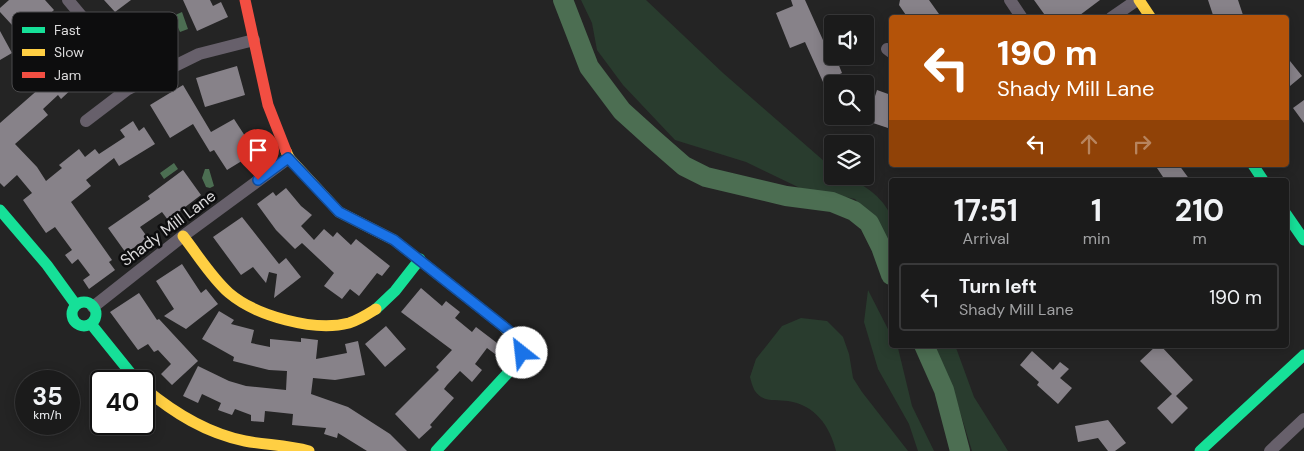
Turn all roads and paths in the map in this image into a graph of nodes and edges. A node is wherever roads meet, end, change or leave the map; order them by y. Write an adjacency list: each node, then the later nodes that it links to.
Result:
1 (68, 0): 5 (street)
2 (245, 0): 9 (street)
3 (1010, 0): 6 (street)
4 (1138, 0): 7 (street); 8 (street)
5 (78, 12)
6 (1020, 15)
7 (1116, 15)
8 (1149, 15)
9 (254, 40): 10 (street); 13 (street)
10 (178, 64)
11 (124, 92): 12 (street)
12 (86, 121)
13 (288, 158): 18 (street, Shady Mill Lane); 20 (street)
14 (1253, 167): 15 (street)
15 (1262, 178)
16 (0, 210): 21 (street)
17 (1289, 218): 19 (street)
18 (183, 236): 20 (street); 22 (street, Shady Mill Lane)
19 (1304, 240)
20 (420, 259): 29 (street)
21 (76, 305): 22 (street); 23 (street)
22 (93, 307): 23 (street)
23 (91, 324): 25 (street)
24 (1304, 355): 30 (street)
25 (128, 370)
26 (155, 397): 28 (street)
27 (1304, 419): 31 (street)
28 (309, 451)
29 (436, 451)
30 (1200, 451)
31 (1270, 451)

